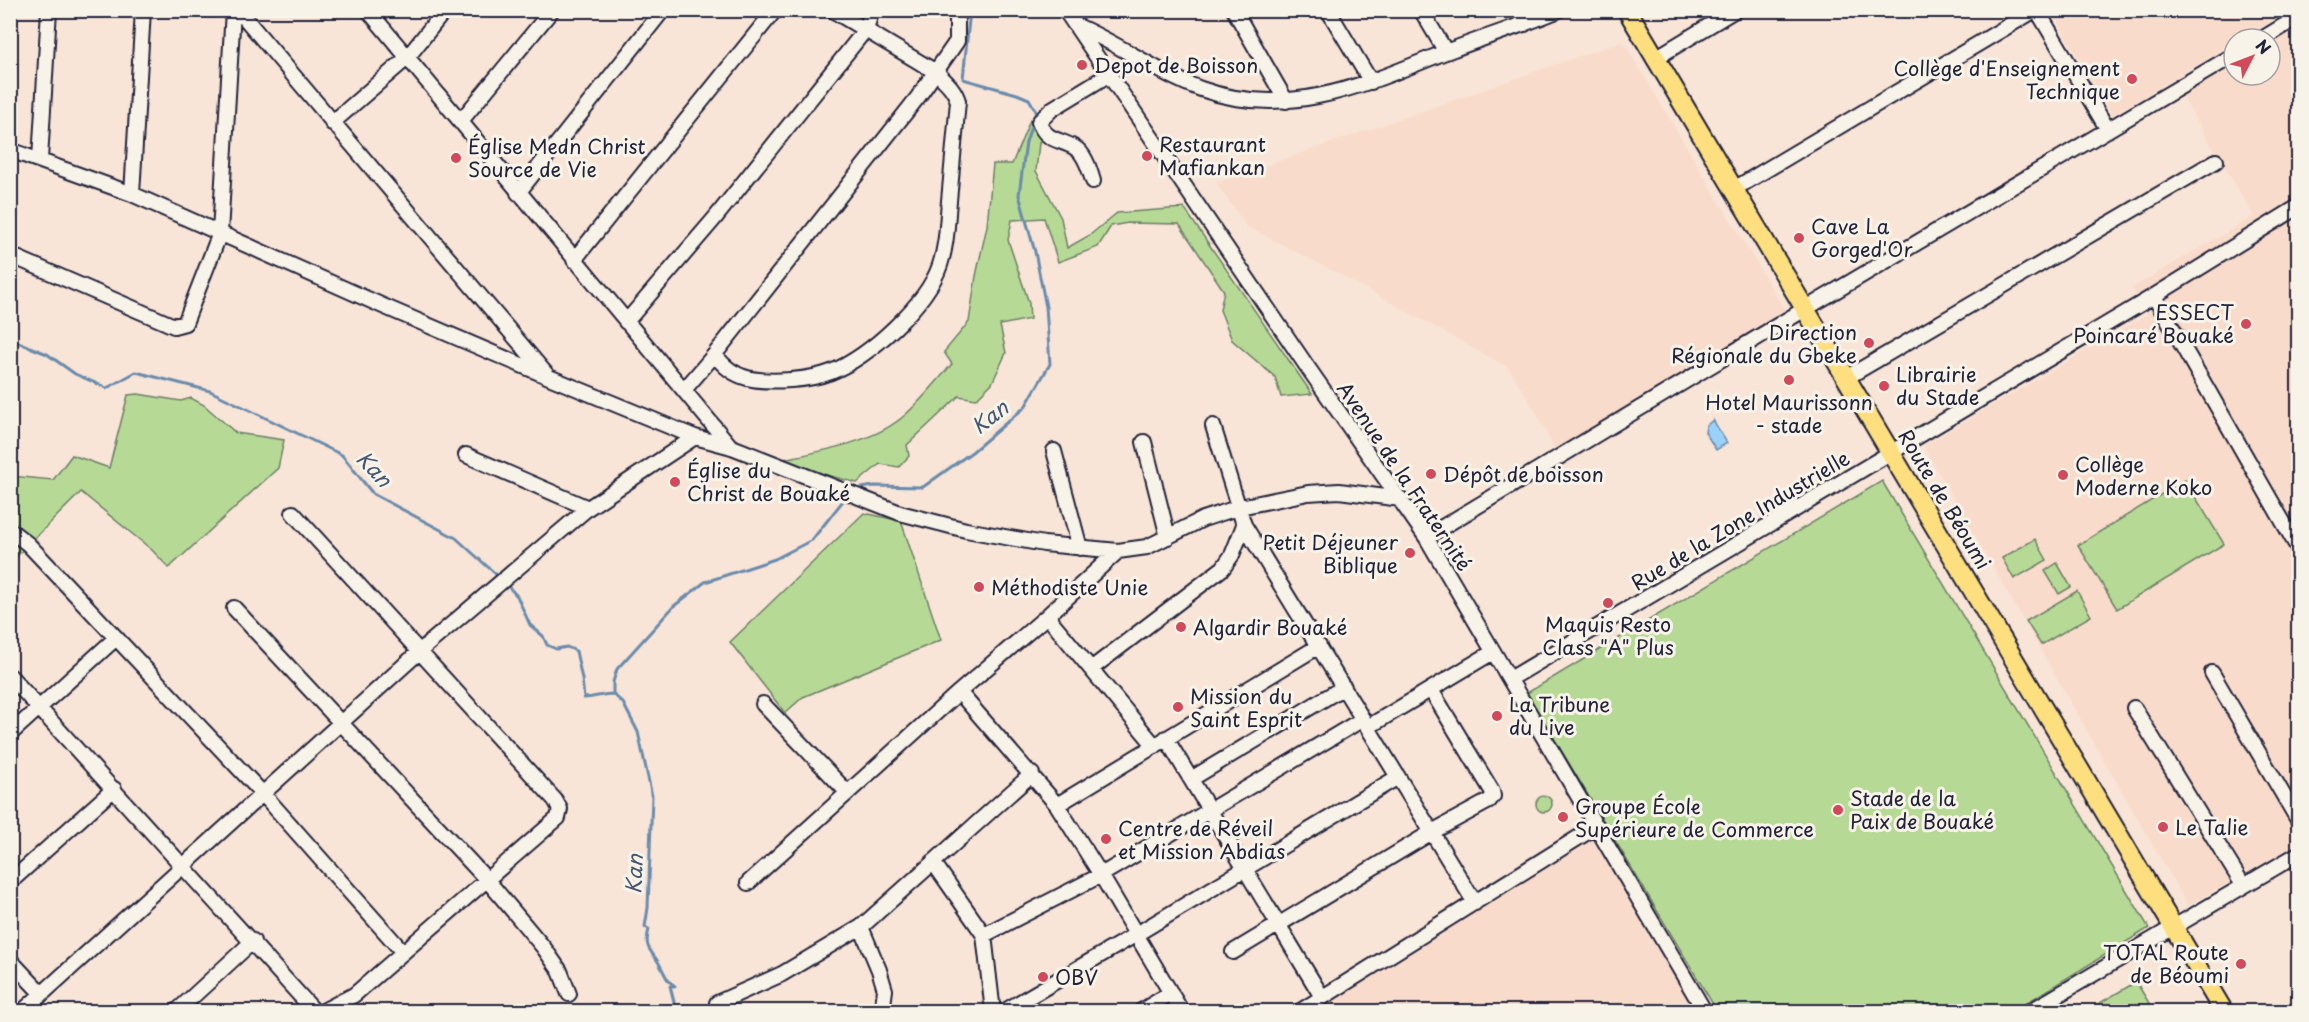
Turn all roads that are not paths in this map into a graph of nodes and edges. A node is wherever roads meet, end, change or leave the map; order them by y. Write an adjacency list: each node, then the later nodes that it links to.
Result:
1 (49, 10): 39 (street)
2 (143, 10): 44 (street)
3 (233, 10): 46 (street)
4 (238, 10): 36 (street)
5 (368, 10): 28 (street)
6 (445, 10): 28 (street)
7 (552, 10): 35 (street)
8 (663, 10): 43 (street)
9 (775, 10): 48 (street)
10 (832, 10): 26 (street)
11 (872, 10): 26 (street)
12 (957, 10): 31 (street)
13 (1065, 10): 24 (street, Avenue de la Fraternité)
14 (1234, 10): 34 (street)
15 (1328, 10): 33 (street)
16 (1421, 10): 27 (street)
17 (1517, 10): 23 (street)
18 (1559, 10): 23 (street)
19 (1627, 10): 29 (main road, Route de Béoumi)
20 (1735, 10): 29 (street)
21 (2036, 10): 37 (street); 42 (street)
22 (2298, 17): 25 (street)
23 (1525, 24): 27 (street)
24 (1074, 25): 32 (street, Avenue de la Fraternité); 34 (street)
25 (2282, 27)
26 (866, 29): 31 (street); 51 (street)
27 (1446, 52): 33 (street)
28 (407, 58): 35 (street); 36 (street)
29 (1654, 59): 42 (main road, Route de Béoumi)
30 (2222, 62): 37 (street)
31 (936, 72): 52 (street); 52 (street)
32 (1108, 75): 41 (street); 63 (street, Avenue de la Fraternité)
33 (1371, 82): 34 (street)
34 (1286, 101)
35 (460, 122): 43 (street)
36 (333, 123): 53 (street)
37 (2108, 130): 50 (street)
38 (10, 150): 39 (street)
39 (40, 159): 44 (street)
40 (2216, 160): 54 (street)
41 (1093, 181)
42 (1734, 189): 50 (main road, Route de Béoumi)
43 (519, 193): 48 (street)
44 (132, 194): 46 (street)
45 (2298, 207): 49 (street, Rue de la Zone Industrielle)
46 (220, 233): 47 (street); 53 (street)
47 (10, 255)
48 (574, 260): 51 (street)
49 (2154, 296): 61 (street, Rue de la Zone Industrielle); 72 (street)
50 (1805, 309): 54 (main road, Route de Béoumi); 70 (street)
51 (626, 322): 55 (street)
52 (714, 354): 55 (street)
53 (549, 377): 57 (street)
54 (1846, 378): 61 (main road, Route de Béoumi)
55 (684, 390): 59 (street)
56 (1213, 426): 64 (street)
57 (695, 437): 59 (street); 65 (street)
58 (1144, 442): 69 (street)
59 (732, 447): 71 (street)
60 (1053, 451): 71 (street)
61 (1891, 453): 83 (street, Rue de la Zone Industrielle); 116 (main road, Route de Béoumi)
62 (466, 455): 65 (street)
63 (1401, 499): 64 (street); 70 (street, Avenue de la Fraternité)
64 (1240, 507): 67 (street); 69 (street)
65 (588, 508): 78 (street)
66 (293, 513): 78 (street)
67 (1244, 525): 77 (street); 80 (street)
68 (10, 530): 76 (street)
69 (1168, 537): 73 (street)
70 (1426, 537): 79 (street, Avenue de la Fraternité)
71 (1080, 548): 73 (street)
72 (2298, 548)
73 (1118, 551): 75 (street)
74 (234, 608): 90 (street)
75 (1047, 616): 80 (street); 86 (street)
76 (116, 638): 88 (street); 99 (street)
77 (1319, 646): 84 (street); 93 (street)
78 (420, 651): 90 (street); 110 (street)
79 (1493, 652): 83 (street, Avenue de la Fraternité); 85 (street)
80 (1091, 669): 93 (street)
81 (2212, 673): 102 (street)
82 (10, 676): 88 (street)
83 (1510, 679): 103 (street, Avenue de la Fraternité)
84 (1344, 687): 91 (street); 96 (street)
85 (1431, 690): 91 (street); 104 (street)
86 (959, 692): 94 (street); 98 (street)
87 (763, 704): 98 (street)
88 (40, 707): 92 (street); 97 (street)
89 (2134, 708): 113 (street)
90 (340, 723): 99 (street); 110 (street)
91 (1366, 723): 95 (street); 101 (street)
92 (10, 734)
93 (1161, 742): 96 (street); 100 (street)
94 (1032, 774): 100 (street); 106 (street)
95 (1398, 777): 104 (street); 108 (street)
96 (1191, 779): 101 (street)
97 (114, 789): 107 (street); 111 (street)
98 (847, 792): 112 (street)
99 (263, 794): 107 (street); 122 (street)
100 (1057, 805): 109 (street)
101 (1210, 811): 108 (street); 109 (street)
102 (2298, 820)
103 (1597, 826): 114 (street); 139 (street, Avenue de la Fraternité)
104 (1432, 832): 114 (street); 115 (street)
105 (2298, 854): 113 (street)
106 (933, 862): 117 (street); 118 (street)
107 (184, 865): 120 (street); 125 (street)
108 (1245, 869): 115 (street); 119 (street)
109 (1101, 875): 118 (street); 119 (street)
110 (488, 880): 122 (street); 126 (street)
111 (10, 882)
112 (748, 883)
113 (2243, 885): 116 (street)
114 (1475, 903): 127 (street)
115 (1277, 924): 121 (street); 127 (street)
116 (2173, 926): 140 (street); 141 (main road, Route de Béoumi)
117 (861, 927): 128 (street); 133 (street)
118 (984, 935): 134 (street)
119 (1135, 935): 124 (street); 135 (street)
120 (253, 941): 130 (street); 131 (street)
121 (1233, 951)
122 (402, 952): 132 (street)
123 (10, 960): 125 (street)
124 (1171, 993): 136 (street); 137 (street)
125 (42, 994): 129 (street)
126 (569, 994)
127 (1322, 997): 138 (street)
128 (717, 1003)
129 (22, 1011)
130 (176, 1011)
131 (315, 1011)
132 (321, 1011)
133 (882, 1011)
134 (993, 1011)
135 (1003, 1011)
136 (1140, 1011)
137 (1182, 1011)
138 (1299, 1011)
139 (1705, 1011)
140 (2028, 1011)
141 (2224, 1011)

